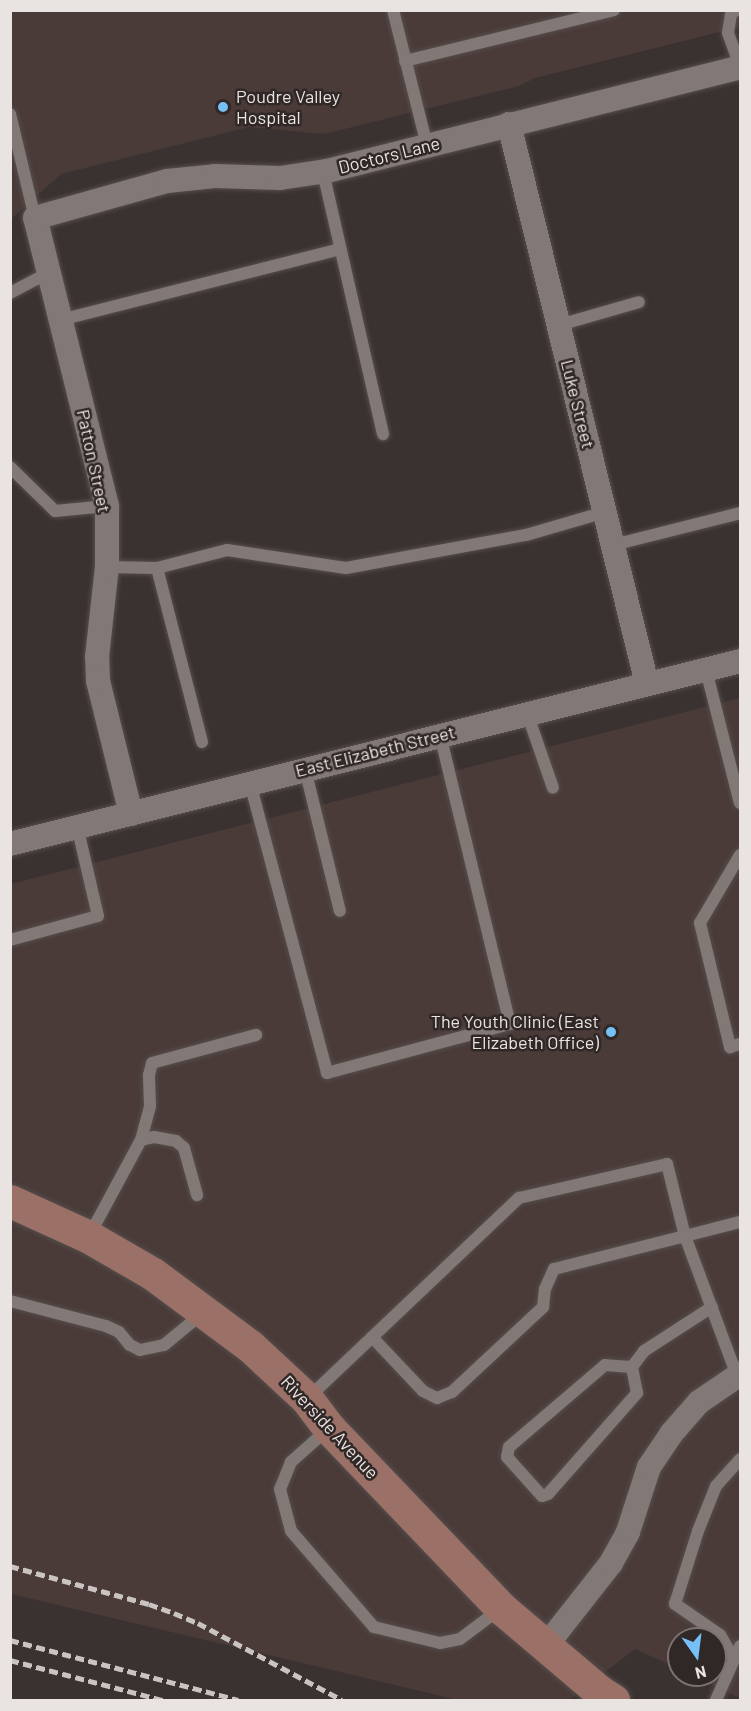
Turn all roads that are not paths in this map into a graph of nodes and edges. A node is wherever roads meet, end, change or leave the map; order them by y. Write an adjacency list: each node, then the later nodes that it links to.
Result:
1 (393, 10): 4 (lane)
2 (614, 10): 4 (lane)
3 (736, 10): 5 (lane)
4 (405, 61): 8 (lane)
5 (741, 67): 7 (street, Doctors Lane)
6 (10, 114): 10 (lane)
7 (509, 124): 8 (street, Doctors Lane); 16 (street, Luke Street)
8 (427, 145): 9 (street, Doctors Lane)
9 (322, 172): 10 (street, Doctors Lane); 11 (lane)
10 (35, 218): 12 (street, Patton Street)
11 (340, 249): 15 (lane); 17 (lane)
12 (48, 273): 13 (lane); 15 (street, Patton Street)
13 (10, 293)
14 (639, 302): 16 (lane)
15 (60, 320): 19 (street, Patton Street)
16 (559, 325): 20 (street, Luke Street)
17 (383, 434)
18 (10, 467): 19 (lane)
19 (107, 507): 23 (street, Patton Street)
20 (605, 512): 22 (street, Luke Street); 24 (lane)
21 (741, 513): 22 (lane)
22 (613, 545): 27 (street, Luke Street)
23 (107, 567): 24 (lane); 36 (street, Patton Street)
24 (157, 568): 30 (lane)
25 (741, 661): 26 (street, East Elizabeth Street)
26 (706, 670): 27 (street, East Elizabeth Street); 32 (lane)
27 (647, 684): 28 (street, East Elizabeth Street)
28 (527, 713): 29 (street, East Elizabeth Street); 34 (lane)
29 (440, 735): 31 (street, East Elizabeth Street); 33 (lane)
30 (202, 742)
31 (305, 770): 33 (street, East Elizabeth Street); 40 (lane)
32 (737, 774): 35 (lane)
33 (250, 783): 36 (street, East Elizabeth Street)
34 (553, 788)
35 (741, 803)
36 (131, 814): 37 (street, East Elizabeth Street)
37 (77, 826): 38 (street, East Elizabeth Street); 41 (lane)
38 (10, 844)
39 (741, 855): 43 (lane)
40 (339, 911)
41 (10, 940)
42 (256, 1035): 44 (lane)
43 (741, 1044)
44 (141, 1140): 45 (lane); 49 (lane)
45 (197, 1195)
46 (10, 1201): 49 (main road, Riverside Avenue)
47 (741, 1222): 48 (lane)
48 (685, 1236): 51 (lane); 53 (lane); 53 (lane)
49 (89, 1237): 52 (main road, Riverside Avenue)
50 (10, 1301): 52 (lane)
51 (712, 1307): 54 (lane); 55 (lane)
52 (206, 1311): 56 (main road, Riverside Avenue)
53 (372, 1337): 56 (lane)
54 (632, 1366): 54 (lane)
55 (739, 1375): 61 (street)
56 (307, 1399): 57 (main road, Riverside Avenue)
57 (329, 1428): 59 (main road, Riverside Avenue); 59 (lane)
58 (741, 1459): 62 (lane)
59 (501, 1608): 61 (main road, Riverside Avenue)
60 (741, 1646): 62 (lane)
61 (545, 1647): 63 (main road, Riverside Avenue)
62 (734, 1659): 64 (lane)
63 (614, 1701)
64 (716, 1701)

